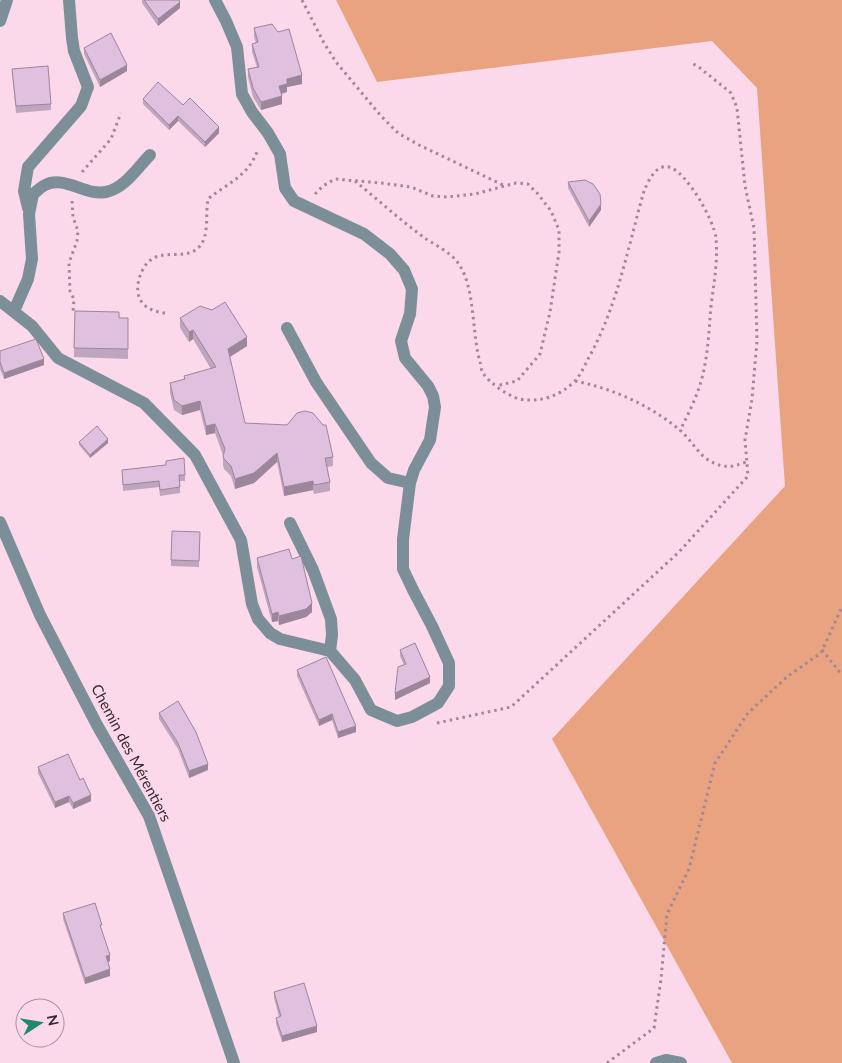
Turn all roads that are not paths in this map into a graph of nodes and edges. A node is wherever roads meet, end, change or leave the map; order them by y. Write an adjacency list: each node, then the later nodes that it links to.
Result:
1 (7, 0): 4 (street)
2 (70, 0): 6 (street)
3 (215, 0): 10 (street)
4 (0, 21)
5 (150, 155): 6 (street)
6 (29, 214): 8 (street)
7 (0, 301): 8 (street)
8 (14, 311): 13 (street)
9 (287, 328): 10 (street)
10 (410, 483): 13 (street)
11 (0, 522): 14 (street, Chemin des Mérentiers)
12 (290, 523): 13 (street)
13 (330, 651)
14 (234, 1063)
15 (656, 1063): 16 (street)
16 (681, 1063)

